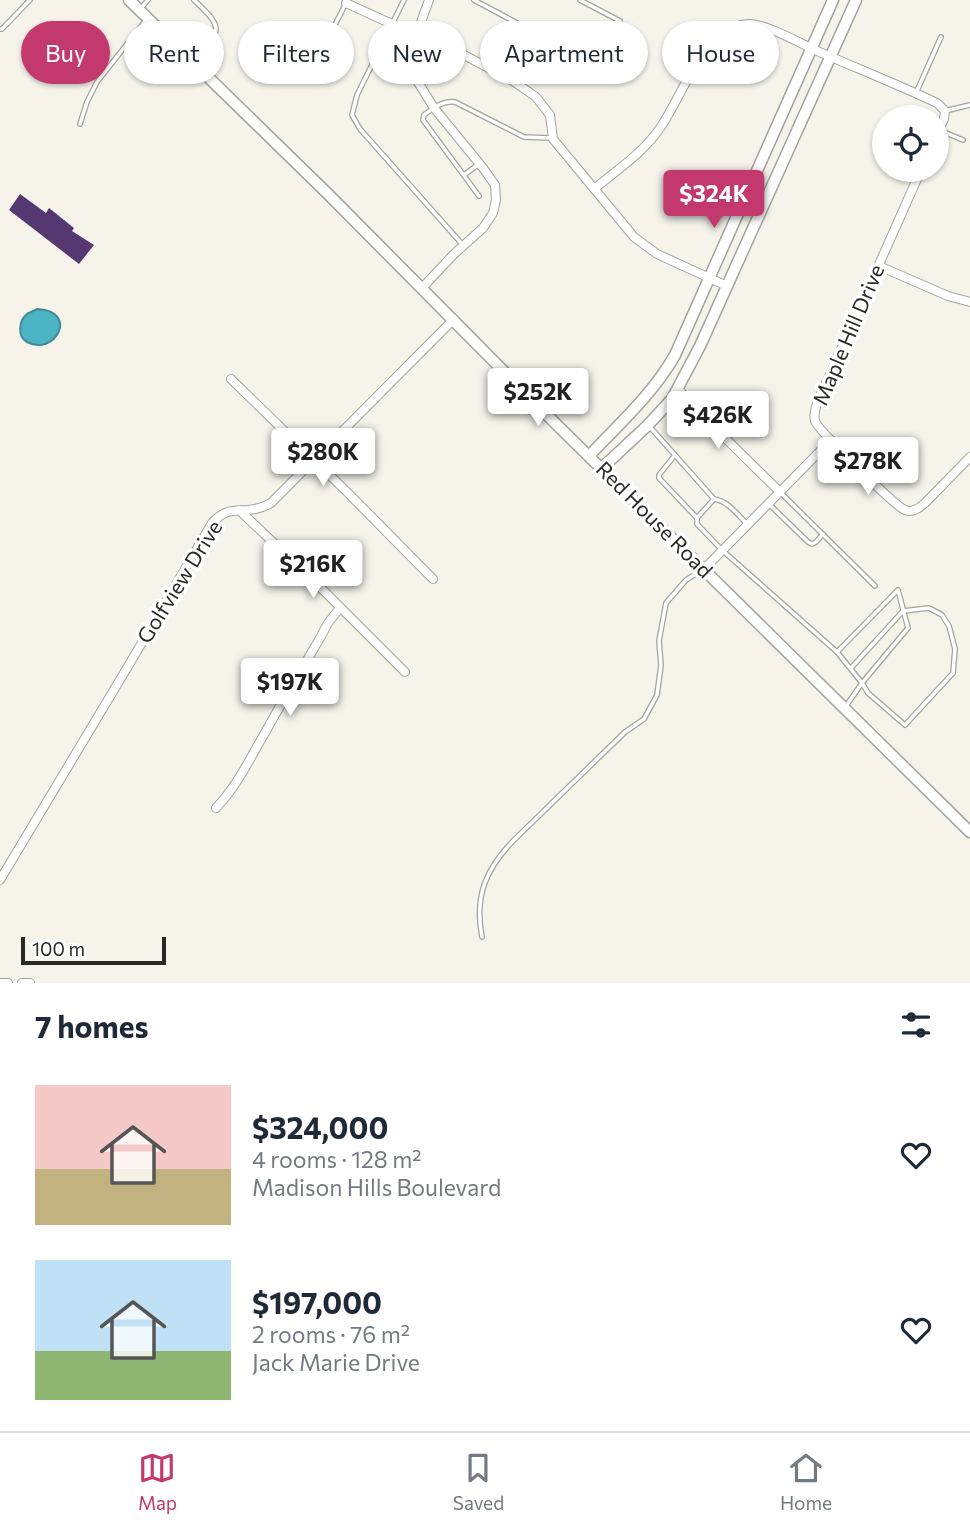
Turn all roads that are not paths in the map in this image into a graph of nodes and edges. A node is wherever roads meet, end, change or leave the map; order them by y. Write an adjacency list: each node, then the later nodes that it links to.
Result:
1 (30, 0): 21 (lane)
2 (129, 0): 12 (main road, Red House Road)
3 (148, 0): 12 (lane)
4 (194, 0): 14 (lane)
5 (404, 0): 17 (lane)
6 (429, 0): 18 (street)
7 (474, 0): 19 (lane)
8 (580, 0): 20 (lane)
9 (833, 0): 23 (main road)
10 (856, 0): 25 (main road)
11 (347, 1): 15 (lane); 16 (street)
12 (143, 14): 13 (main road, Red House Road); 34 (lane)
13 (150, 21)
14 (215, 21)
15 (337, 21)
16 (387, 21)
17 (394, 21)
18 (421, 21)
19 (513, 21)
20 (618, 21)
21 (0, 29)
22 (941, 37): 29 (lane)
23 (812, 48): 25 (street); 41 (street); 45 (main road)
24 (466, 56): 36 (street)
25 (830, 56): 29 (street); 45 (main road)
26 (368, 73): 43 (lane)
27 (215, 84): 46 (main road, Red House Road)
28 (419, 84): 32 (street)
29 (916, 93): 30 (street)
30 (939, 105)
31 (970, 105): 33 (lane)
32 (433, 108): 36 (lane); 38 (street); 39 (lane)
33 (949, 110)
34 (80, 124)
35 (949, 136): 37 (lane)
36 (553, 139): 41 (street)
37 (963, 140)
38 (480, 164): 39 (lane); 43 (street)
39 (464, 175): 42 (lane)
40 (916, 182): 44 (street, Maple Hill Drive)
41 (594, 190): 45 (street)
42 (479, 196)
43 (464, 245): 46 (street)
44 (879, 266): 47 (street); 52 (street, Maple Hill Drive)
45 (719, 282): 50 (main road); 54 (main road)
46 (422, 288): 48 (main road, Red House Road)
47 (970, 302)
48 (454, 319): 54 (main road, Red House Road); 56 (street, Golfview Drive)
49 (231, 379): 56 (street)
50 (678, 389): 51 (main road); 58 (street)
51 (648, 425): 53 (lane); 57 (main road)
52 (831, 440): 55 (street, Maple Hill Drive); 58 (street)
53 (674, 455): 59 (lane); 62 (lane)
54 (589, 456): 57 (main road, Red House Road)
55 (970, 457)
56 (313, 459): 61 (street, Golfview Drive); 67 (street)
57 (602, 468): 66 (main road, Red House Road)
58 (780, 492): 60 (street); 64 (lane)
59 (714, 499): 62 (lane); 63 (lane)
60 (768, 503): 63 (street); 64 (lane)
61 (239, 510): 69 (street); 78 (street, Golfview Drive)
62 (697, 518): 65 (lane)
63 (747, 524): 65 (street)
64 (823, 534): 68 (lane)
65 (722, 551): 66 (street); 71 (lane)
66 (704, 569): 75 (main road, Red House Road); 79 (lane)
67 (433, 579)
68 (875, 586)
69 (341, 608): 73 (street); 76 (street)
70 (903, 611): 71 (lane); 72 (lane); 74 (lane); 74 (lane)
71 (837, 652): 72 (lane)
72 (851, 668): 74 (lane)
73 (405, 672)
74 (862, 683): 75 (lane)
75 (845, 708): 77 (main road, Red House Road)
76 (216, 808)
77 (970, 832)
78 (0, 880)
79 (482, 937)
80 (0, 983): 81 (street)
81 (8, 983)
82 (22, 983): 83 (street)
83 (30, 983)

